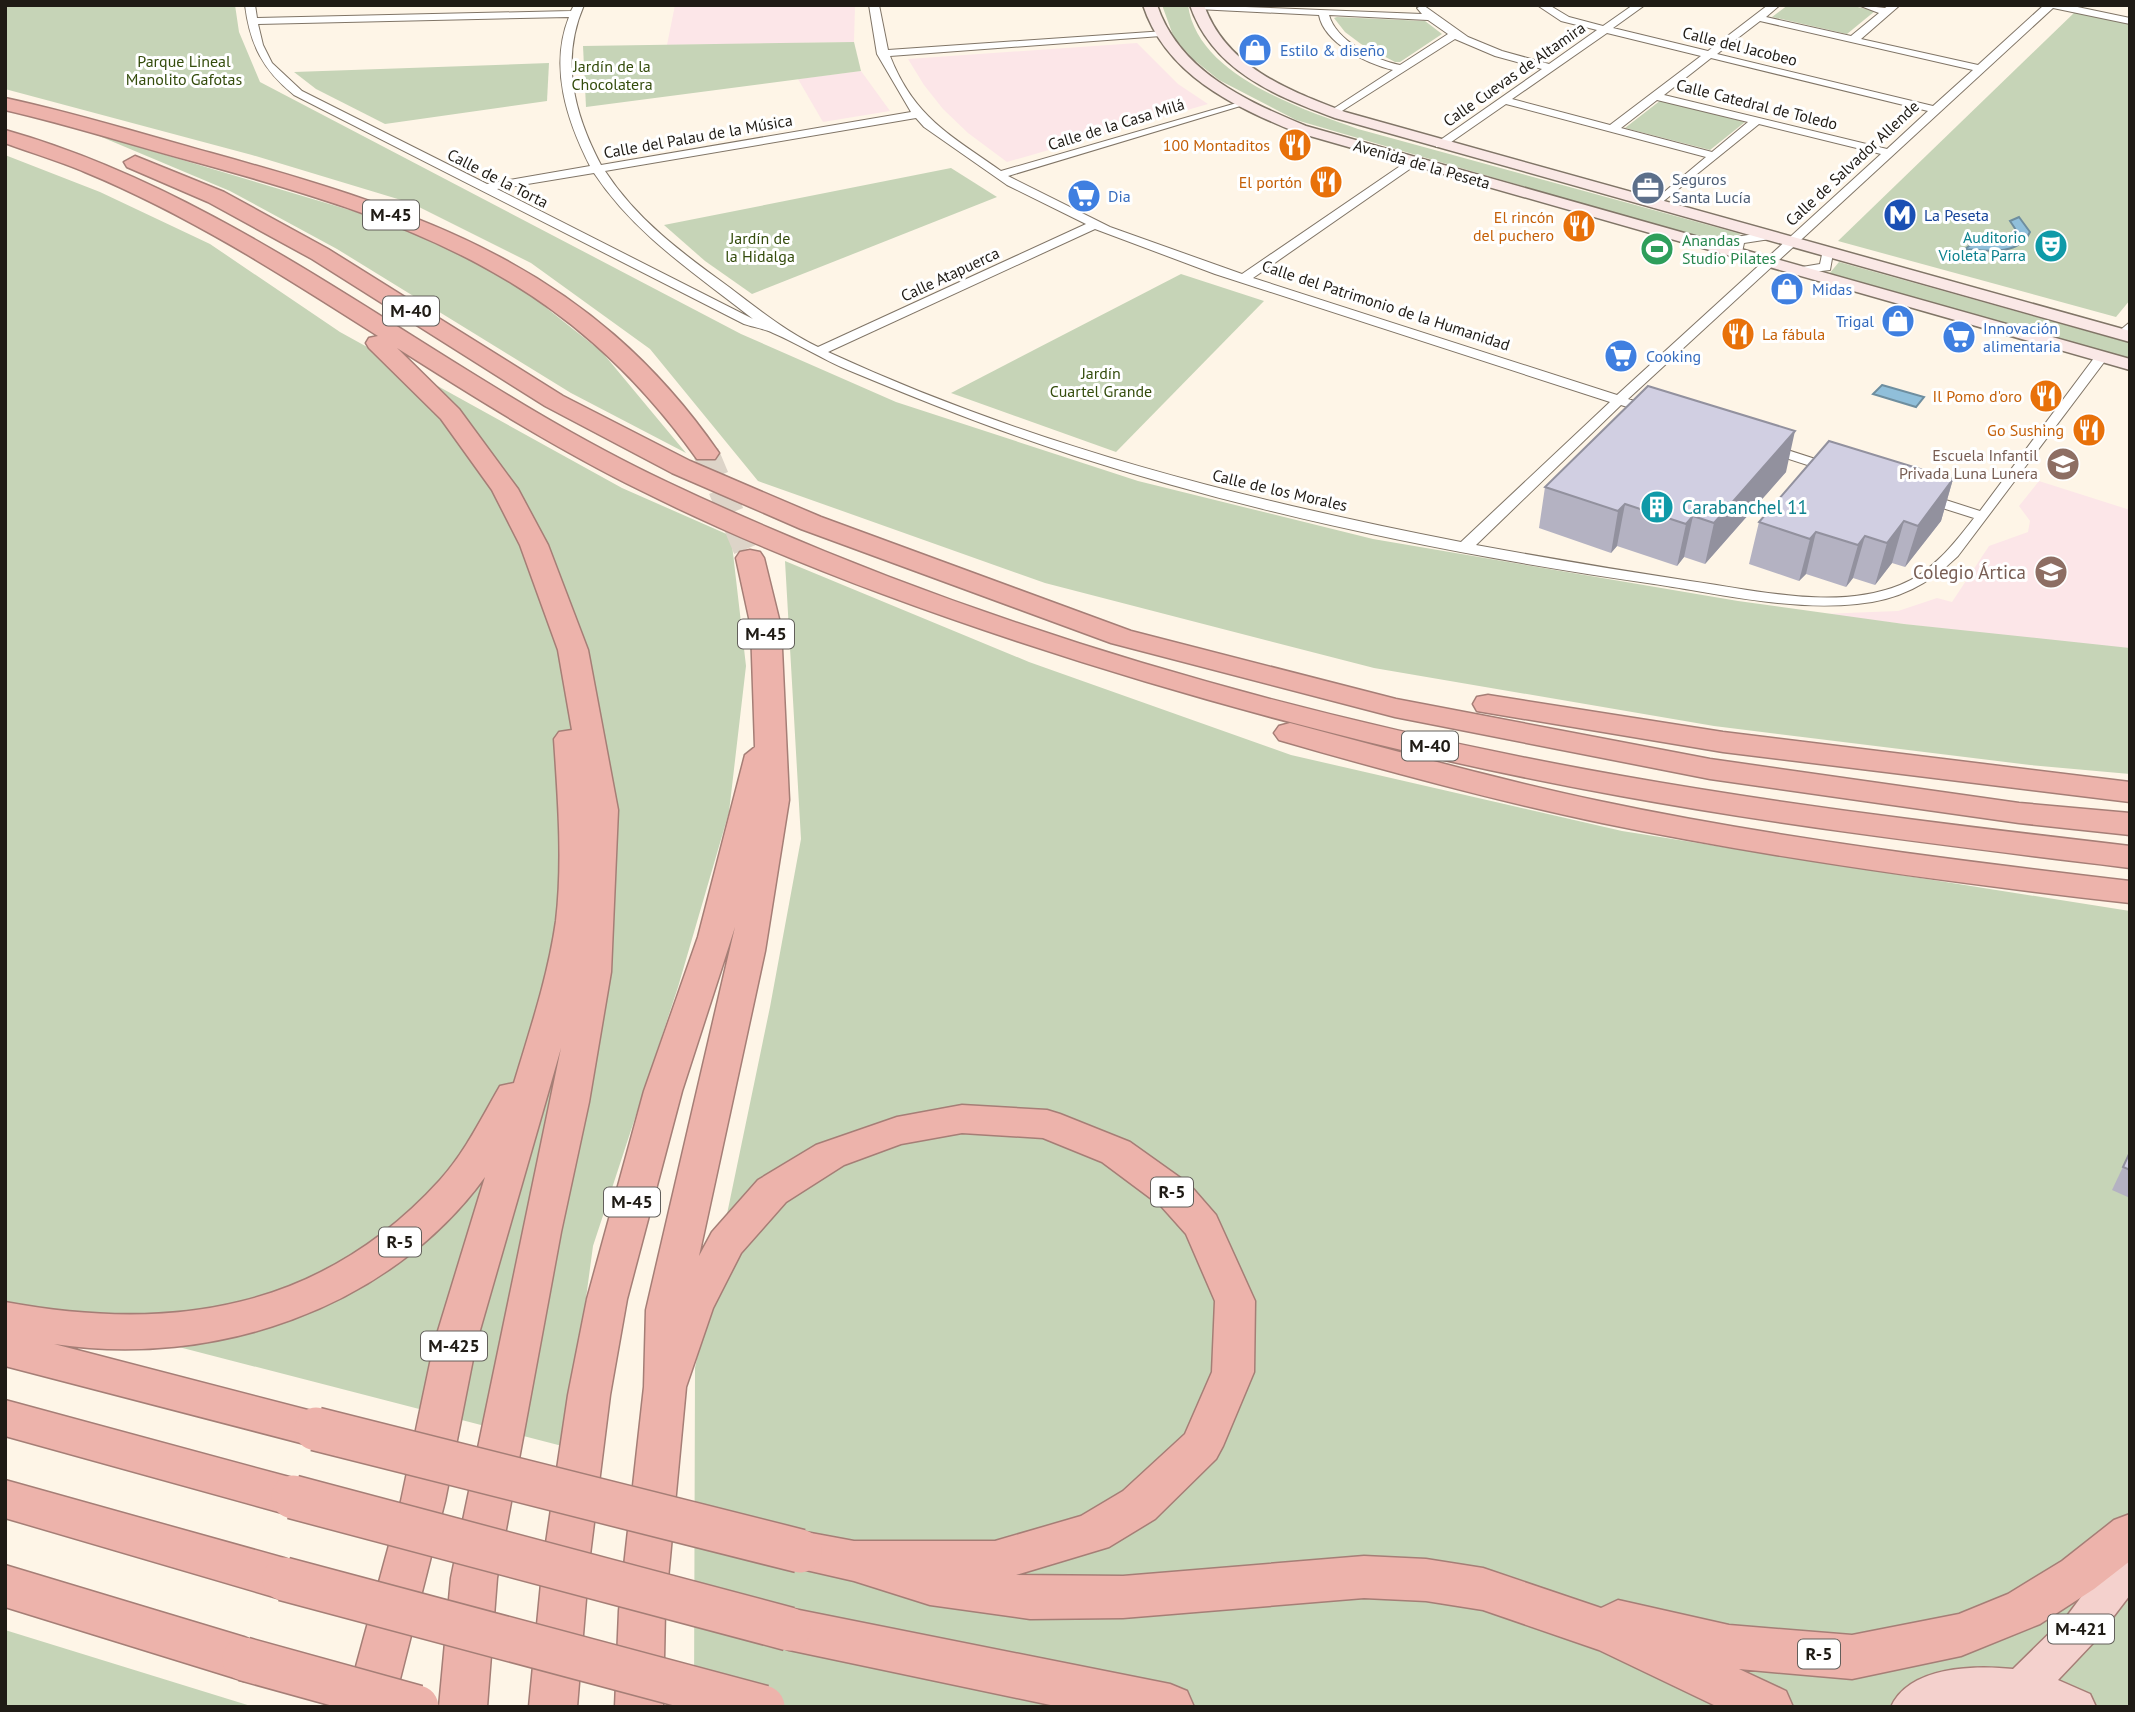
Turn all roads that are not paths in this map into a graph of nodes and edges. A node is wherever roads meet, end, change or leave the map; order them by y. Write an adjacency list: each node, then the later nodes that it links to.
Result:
1 (250, 5): 16 (street, Calle de la Torta)
2 (874, 5): 22 (street, Calle del Patrimonio de la Humanidad)
3 (1150, 5): 19 (street, Avenida de la Peseta)
4 (1420, 5): 14 (street)
5 (1542, 5): 18 (street, Calle del Jacobeo)
6 (1640, 5): 18 (street, Calle Cuevas de Altamira)
7 (1775, 5): 15 (street)
8 (1863, 5): 11 (street)
9 (2051, 5): 17 (street); 26 (street, Calle de Salvador Allende)
10 (1197, 6): 13 (street); 32 (street, Avenida de la Peseta)
11 (1891, 9): 21 (street)
12 (577, 10): 16 (street); 42 (street, Calle de los Morales)
13 (1325, 12): 14 (street); 25 (street)
14 (1428, 17): 20 (street)
15 (1758, 19): 21 (street); 23 (street)
16 (252, 21): 44 (street, Calle de la Torta)
17 (2130, 21)
18 (1605, 30): 23 (street, Calle del Jacobeo); 24 (street, Calle Cuevas de Altamira)
19 (1161, 33): 22 (street); 29 (street, Avenida de la Peseta)
20 (1455, 34): 24 (street); 25 (street)
21 (1853, 40): 26 (street)
22 (881, 54): 33 (street, Calle del Patrimonio de la Humanidad)
23 (1710, 55): 27 (street); 31 (street, Calle del Jacobeo)
24 (1551, 68): 28 (street, Calle Cuevas de Altamira)
25 (1403, 69): 32 (street)
26 (1980, 69): 31 (street, Calle de Salvador Allende)
27 (1657, 96): 35 (street, Calle Catedral de Toledo); 36 (street)
28 (1503, 100): 36 (street); 38 (street, Calle Cuevas de Altamira)
29 (1243, 102): 41 (street, Avenida de la Peseta); 43 (street, Calle de la Casa Milá)
30 (5, 104): 65 (highway, M-45)
31 (1935, 110): 39 (street, Calle de Salvador Allende)
32 (1334, 113): 38 (street, Avenida de la Peseta)
33 (918, 114): 42 (street, Calle del Palau de la Música); 43 (street, Calle del Patrimonio de la Humanidad)
34 (5, 115): 71 (highway, M-40)
35 (1756, 121): 39 (street, Calle Catedral de Toledo); 40 (street)
36 (1612, 129): 40 (street)
37 (5, 136): 48 (highway, M-40)
38 (1440, 145): 45 (street, Avenida de la Peseta)
39 (1890, 153): 49 (street, Calle de Salvador Allende)
40 (1712, 155): 45 (street)
41 (1413, 162): 51 (street, Avenida de la Peseta); 56 (street)
42 (597, 170): 44 (street, Calle del Palau de la Música); 52 (street, Calle de los Morales)
43 (998, 175): 46 (street, Calle del Patrimonio de la Humanidad)
44 (484, 188): 54 (street, Calle de la Torta)
45 (1655, 205): 47 (street, Avenida de la Peseta)
46 (1094, 225): 56 (street, Calle del Patrimonio de la Humanidad); 59 (street, Calle Atapuerca)
47 (1766, 236): 49 (street, Avenida de la Peseta); 51 (street)
48 (242, 241): 69 (highway, M-40); 72 (highway)
49 (1793, 243): 50 (street, Avenida de la Peseta); 53 (street, Calle de Salvador Allende)
50 (1828, 253): 55 (street); 58 (street, Avenida de la Peseta)
51 (1737, 254): 53 (street, Avenida de la Peseta)
52 (676, 258): 54 (street); 57 (street, Calle de los Morales)
53 (1771, 263): 55 (street, Avenida de la Peseta); 62 (street, Calle de Salvador Allende)
54 (642, 268): 57 (street, Calle de la Torta)
55 (1800, 271): 60 (street, Avenida de la Peseta)
56 (1245, 278): 62 (street, Calle del Patrimonio de la Humanidad)
57 (780, 332): 59 (street, Calle de los Morales)
58 (2127, 332)
59 (820, 351): 70 (street, Calle de los Morales)
60 (2102, 357): 61 (street, Avenida de la Peseta); 68 (street, Calle de los Morales)
61 (2130, 365)
62 (1620, 400): 63 (street, Calle del Patrimonio de la Humanidad); 70 (street, Calle de Salvador Allende)
63 (1664, 415)
64 (1757, 444): 66 (street)
65 (706, 453)
66 (1850, 474)
67 (1903, 491): 68 (street)
68 (1983, 516): 70 (street, Calle de los Morales)
69 (753, 545): 73 (highway, M-45); 76 (highway, M-40); 78 (highway)
70 (1464, 548)
71 (939, 572): 74 (highway); 75 (highway, M-40)
72 (551, 590): 77 (highway); 92 (highway)
73 (772, 711): 81 (highway, M-45); 93 (highway, M-45)
74 (2130, 792)
75 (2130, 824)
76 (2130, 857)
77 (574, 875): 79 (highway, R-5); 90 (highway, M-425)
78 (2130, 892)
79 (5, 1319)
80 (5, 1349): 85 (highway, R-5, bridge)
81 (665, 1387): 85 (highway, R-5); 94 (highway, M-45)
82 (5, 1418): 96 (highway, bridge)
83 (5, 1499): 95 (highway, bridge)
84 (2130, 1534): 88 (highway, R-5)
85 (854, 1561): 88 (highway, R-5)
86 (2130, 1562): 89 (main road, M-421)
87 (5, 1586): 91 (highway, bridge)
88 (1483, 1589): 97 (highway, R-5)
89 (2021, 1688): 98 (main road); 99 (main road)
90 (369, 1707)
91 (418, 1707)
92 (463, 1707)
93 (553, 1707)
94 (639, 1707)
95 (764, 1707)
96 (1170, 1707)
97 (1769, 1707)
98 (1911, 1707)
99 (2076, 1707)

